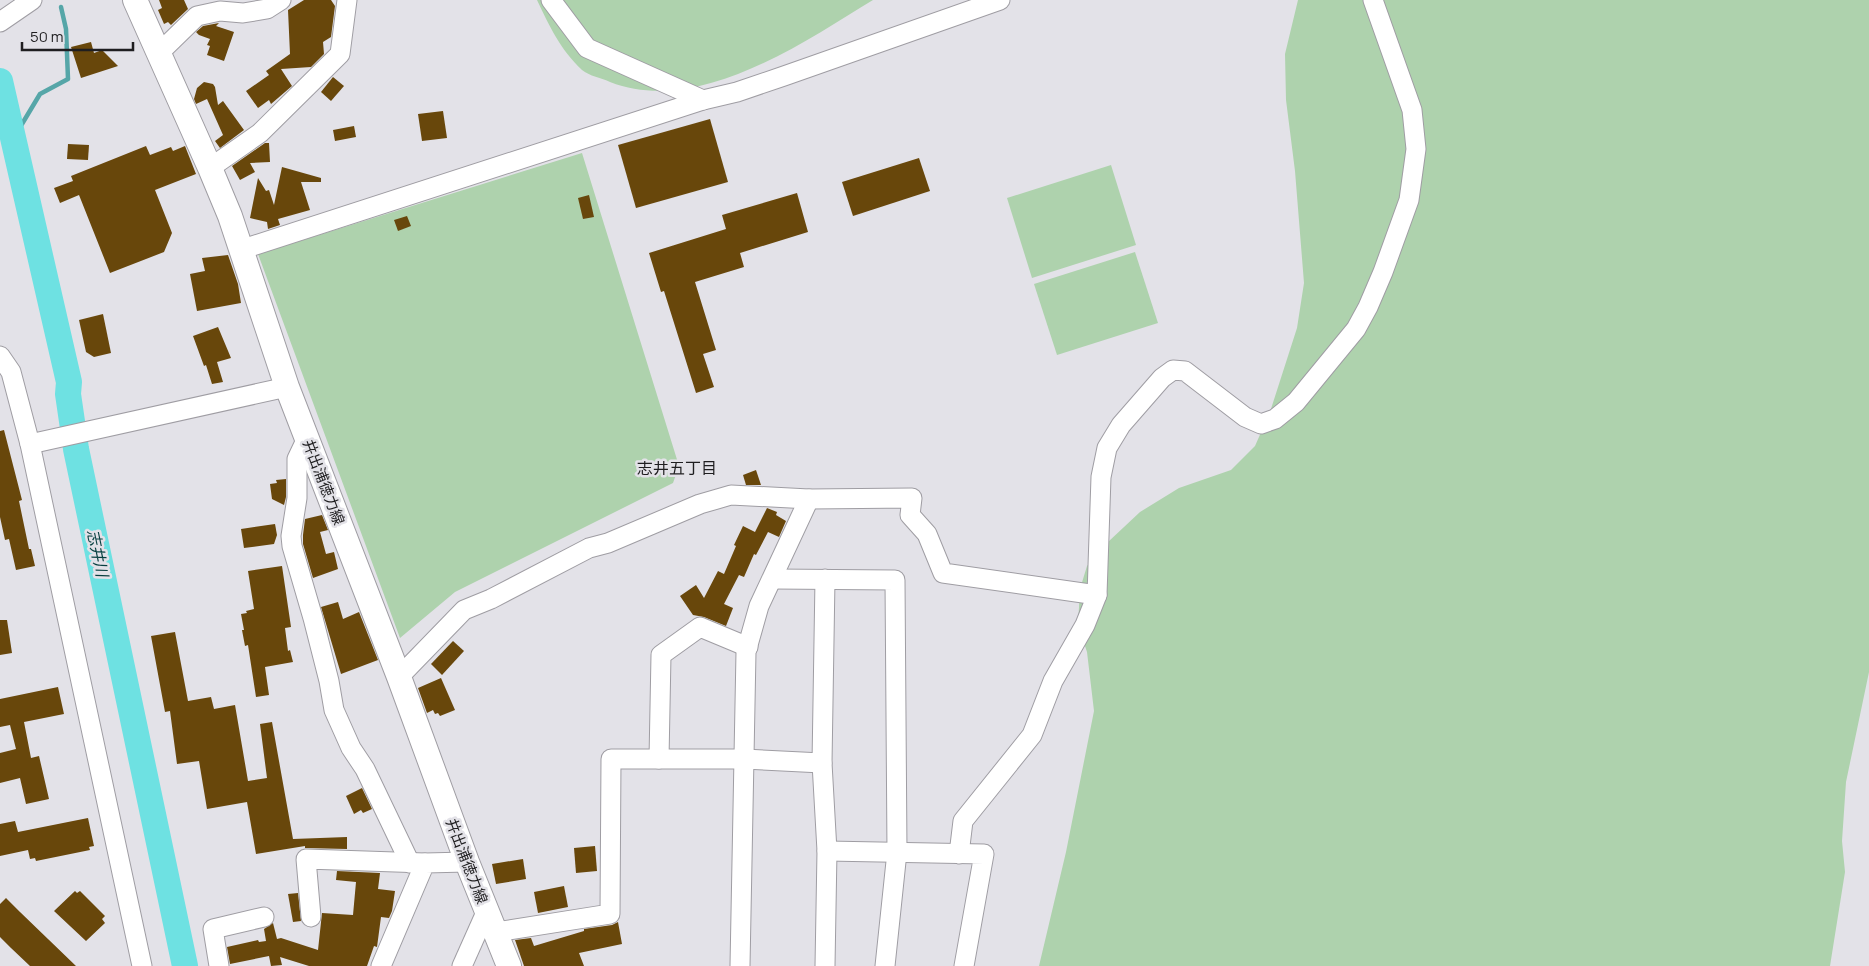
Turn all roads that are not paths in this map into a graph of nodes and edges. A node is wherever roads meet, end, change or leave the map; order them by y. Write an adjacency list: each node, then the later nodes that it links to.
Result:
1 (32, 0): 8 (street)
2 (135, 0): 9 (main road, 井出浦徳力線)
3 (281, 0): 9 (street)
4 (347, 0): 11 (street)
5 (551, 0): 10 (street)
6 (1000, 0): 10 (street)
7 (1373, 0): 20 (street)
8 (0, 22)
9 (159, 53): 11 (main road, 井出浦徳力線)
10 (703, 100): 12 (street)
11 (210, 168): 12 (main road, 井出浦徳力線)
12 (240, 250): 14 (main road, 井出浦徳力線)
13 (0, 356): 16 (street)
14 (287, 387): 15 (main road, 井出浦徳力線); 16 (street)
15 (307, 438): 22 (main road, 井出浦徳力線); 30 (street)
16 (30, 444): 35 (street)
17 (809, 499): 18 (street); 20 (street); 22 (street)
18 (773, 579): 19 (street); 21 (street)
19 (825, 579): 25 (street); 27 (street)
20 (1096, 595): 28 (street)
21 (748, 647): 23 (street); 24 (street)
22 (399, 677): 29 (main road, 井出浦徳力線)
23 (659, 759): 24 (street); 34 (street)
24 (744, 759): 25 (street); 40 (street)
25 (822, 763): 26 (street)
26 (827, 851): 27 (street); 41 (street)
27 (897, 852): 28 (street); 42 (street)
28 (959, 854): 43 (street)
29 (467, 862): 30 (street); 31 (main road, 井出浦徳力線)
30 (418, 863): 32 (street); 37 (street)
31 (487, 910): 34 (main road, 井出浦徳力線); 38 (street)
32 (311, 917)
33 (264, 918): 36 (street)
34 (496, 932): 39 (main road, 井出浦徳力線)
35 (142, 966)
36 (219, 966)
37 (381, 966)
38 (462, 966)
39 (509, 966)
40 (740, 966)
41 (825, 966)
42 (885, 966)
43 (964, 966)

